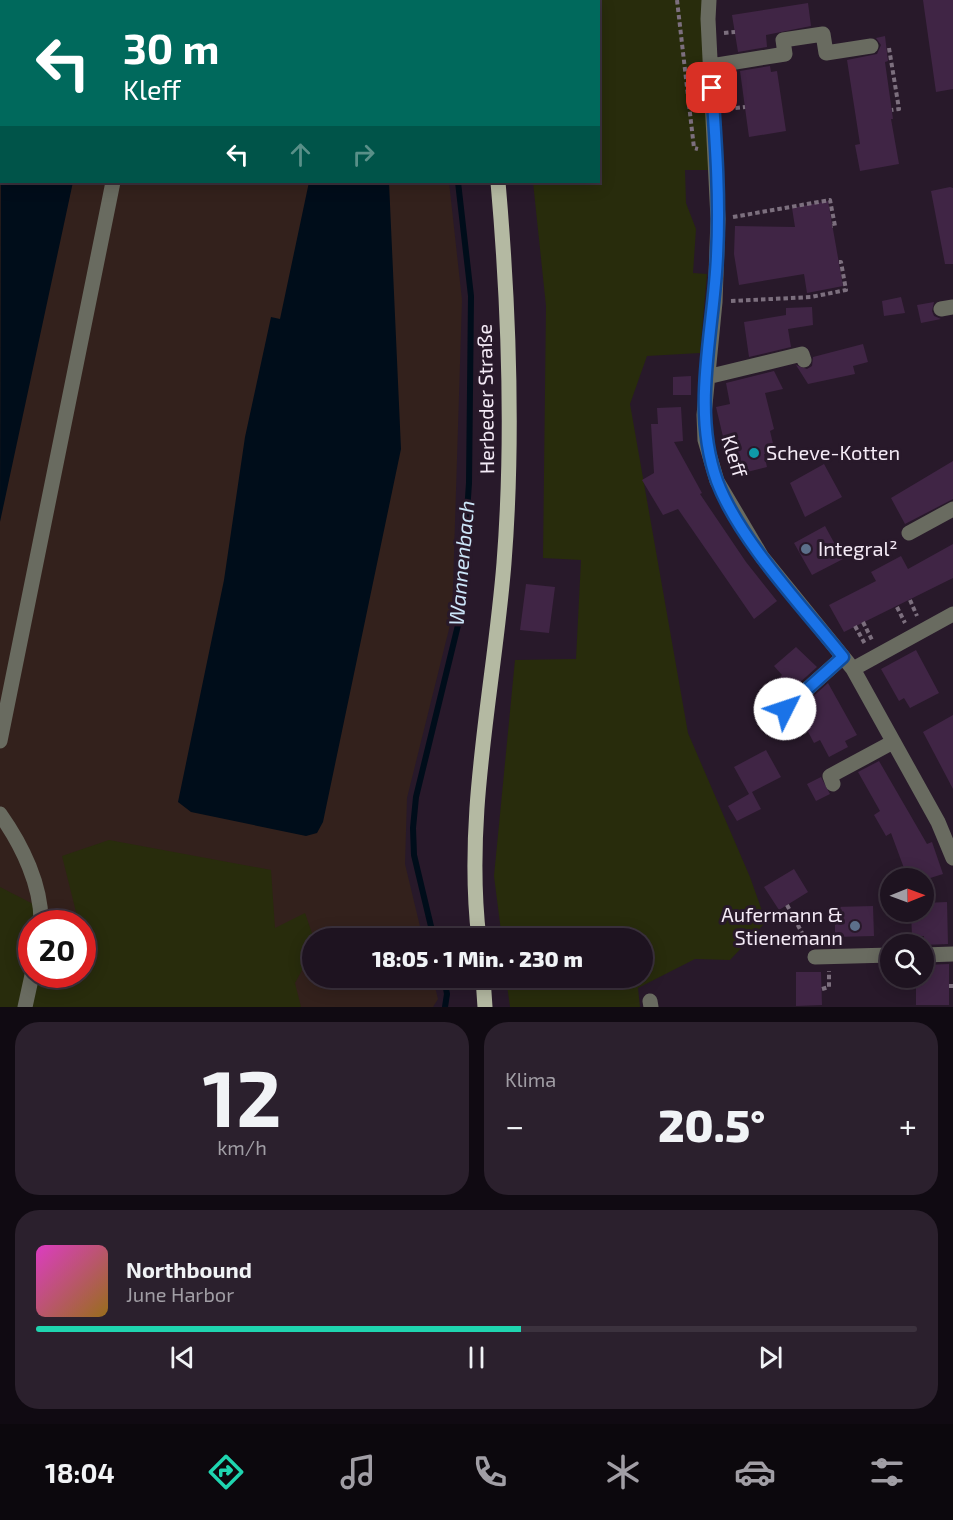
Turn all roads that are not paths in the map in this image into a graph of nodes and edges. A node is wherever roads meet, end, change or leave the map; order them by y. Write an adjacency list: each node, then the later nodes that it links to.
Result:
1 (709, 0): 3 (street, Kleff)
2 (871, 46): 3 (street)
3 (711, 66): 7 (street, Kleff)
4 (113, 183): 13 (street)
5 (498, 183): 19 (main road, Herbeder Straße)
6 (804, 360): 7 (street)
7 (707, 377): 11 (street, Kleff)
8 (953, 509): 9 (street)
9 (909, 533)
10 (953, 614): 11 (street)
11 (848, 663): 12 (street); 14 (street, Kleff)
12 (785, 709)
13 (0, 741)
14 (893, 742): 15 (street); 17 (street, Kleff)
15 (833, 784)
16 (0, 814): 18 (street)
17 (953, 858)
18 (42, 910)
19 (478, 928)
20 (953, 954): 22 (street)
21 (880, 955): 23 (street)
22 (934, 955)
23 (815, 957)
24 (29, 988): 26 (street)
25 (484, 988): 27 (main road)
26 (25, 1007)
27 (485, 1007)

